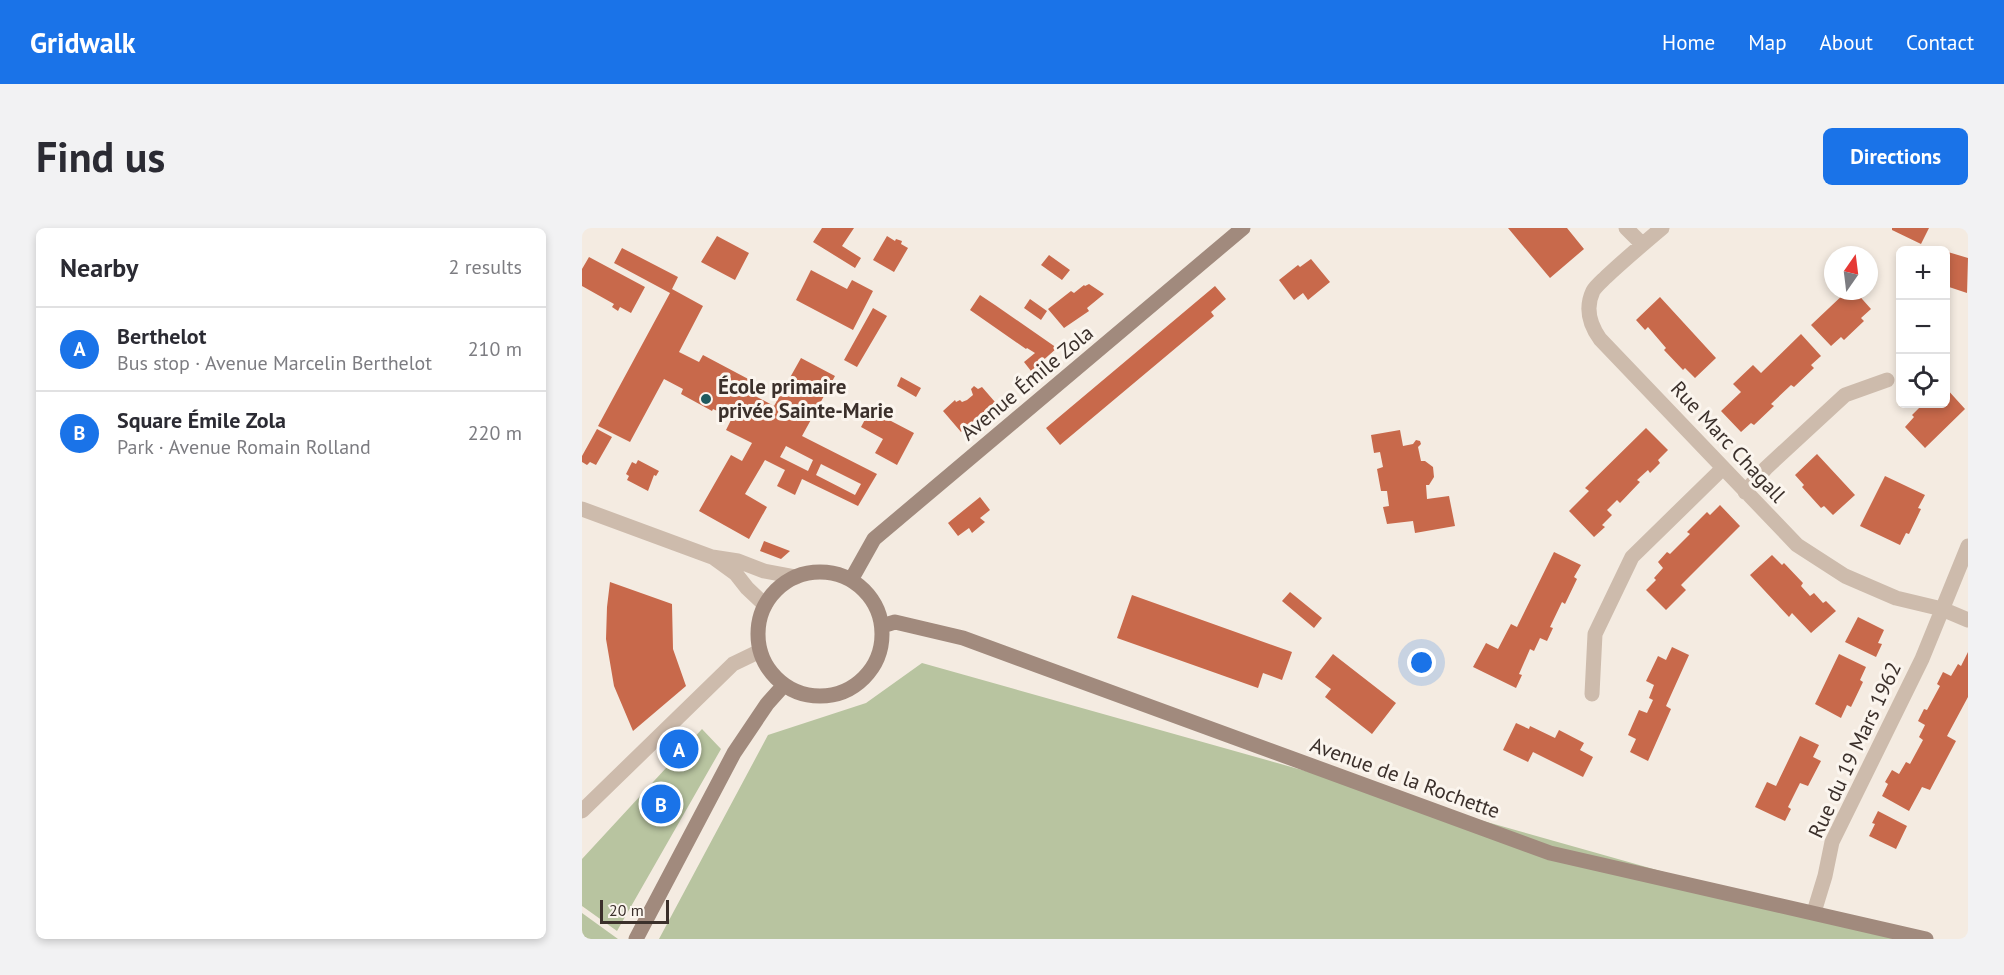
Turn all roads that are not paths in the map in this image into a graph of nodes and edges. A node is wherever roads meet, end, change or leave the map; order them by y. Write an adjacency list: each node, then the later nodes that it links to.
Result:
1 (1243, 228): 12 (main road, Avenue Émile Zola)
2 (1626, 228): 4 (street)
3 (1662, 228): 4 (street, Rue Marc Chagall)
4 (1642, 244): 6 (street, Rue Marc Chagall)
5 (1887, 380): 7 (street)
6 (1723, 468): 7 (street, Rue Marc Chagall); 19 (street)
7 (1745, 492): 14 (street, Rue Marc Chagall)
8 (582, 509): 10 (street)
9 (1968, 546): 14 (street)
10 (712, 557): 11 (street); 13 (street)
11 (796, 577): 12 (main road); 13 (main road)
12 (850, 580): 16 (main road)
13 (765, 605): 17 (main road)
14 (1942, 609): 15 (street, Rue Marc Chagall); 21 (street, Rue du 19 Mars 1962)
15 (1968, 620)
16 (882, 626): 18 (main road); 21 (main road, Avenue de la Rochette)
17 (760, 651): 18 (main road); 20 (street)
18 (784, 685): 22 (main road)
19 (1593, 694)
20 (582, 811)
21 (1814, 912): 23 (main road, Avenue de la Rochette)
22 (636, 939)
23 (1926, 939)

